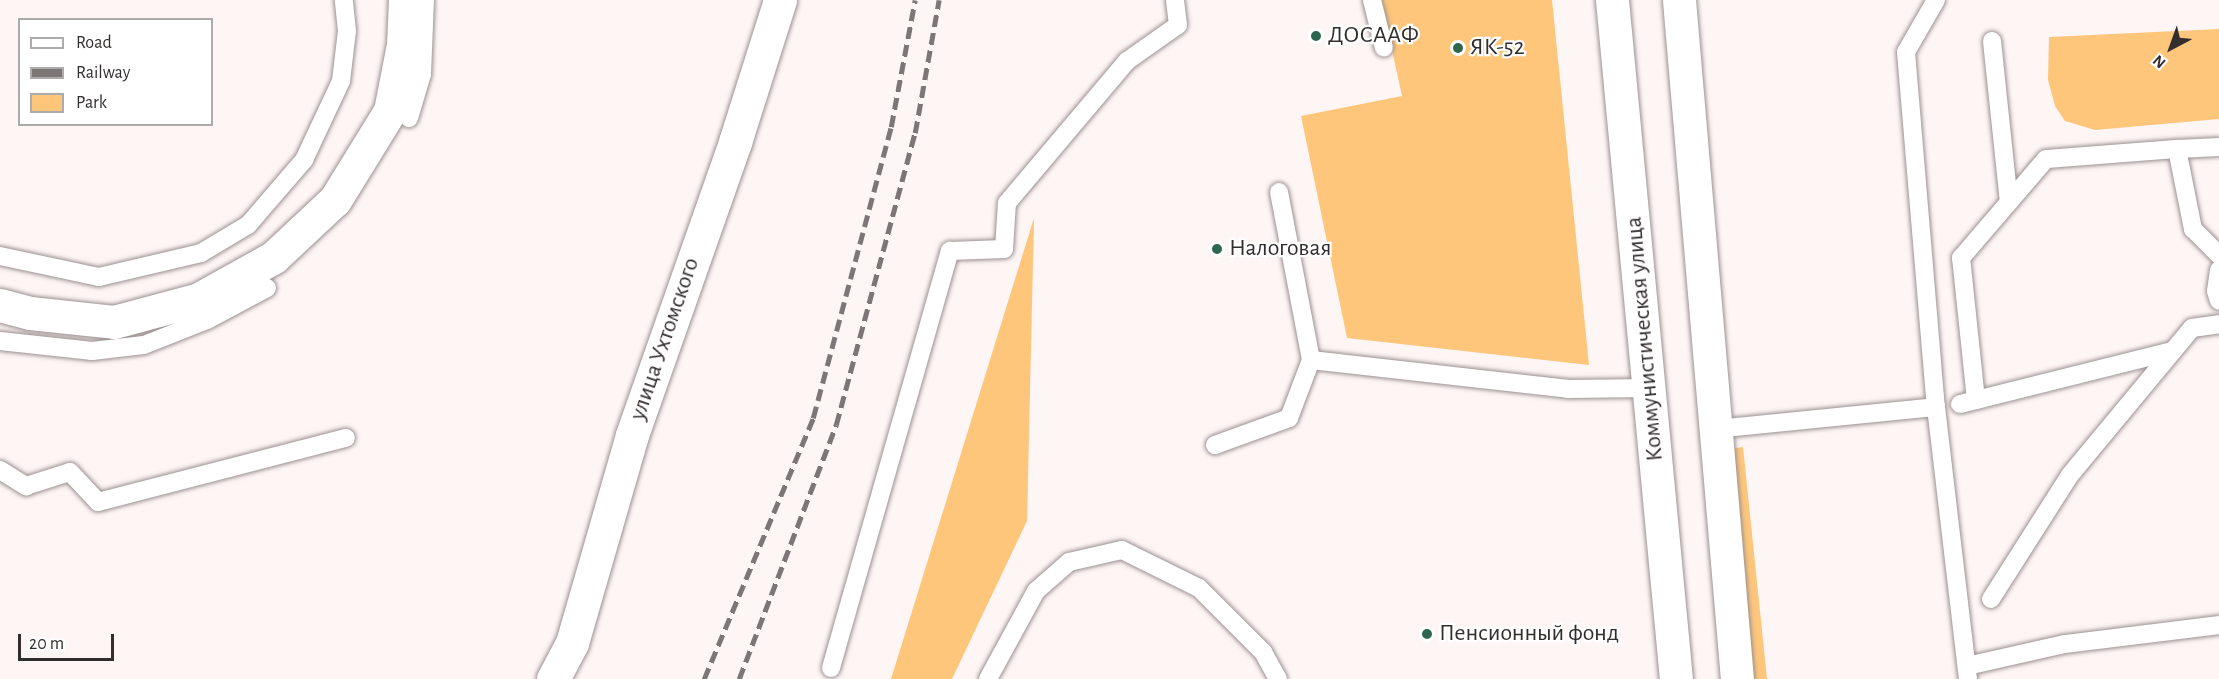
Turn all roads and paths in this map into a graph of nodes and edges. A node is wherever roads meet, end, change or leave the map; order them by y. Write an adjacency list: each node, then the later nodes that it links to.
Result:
1 (345, 0): 18 (lane)
2 (405, 0): 22 (main road)
3 (425, 0): 12 (lane)
4 (780, 0): 37 (main road, улица Ухтомского)
5 (1175, 0): 35 (lane)
6 (1372, 0): 11 (lane)
7 (1612, 0): 27 (main road, Коммунистическая улица)
8 (1679, 0): 29 (main road)
9 (1936, 0): 28 (lane)
10 (1992, 41): 16 (lane)
11 (1384, 48)
12 (408, 118)
13 (2219, 147): 14 (lane)
14 (2177, 149): 16 (lane); 17 (lane)
15 (1280, 192): 26 (lane)
16 (2009, 202): 25 (lane)
17 (2219, 255)
18 (0, 256)
19 (2219, 270): 21 (lane)
20 (267, 288): 24 (lane)
21 (2219, 301)
22 (0, 305)
23 (2219, 324): 25 (lane)
24 (0, 341)
25 (2173, 351): 33 (lane)
26 (1311, 360): 27 (lane); 31 (lane)
27 (1651, 388): 40 (main road, Коммунистическая улица)
28 (1936, 407): 29 (lane); 36 (lane)
29 (1716, 429): 41 (main road)
30 (346, 438): 32 (lane)
31 (1215, 445)
32 (0, 470)
33 (1991, 599)
34 (2219, 625): 36 (lane)
35 (831, 668)
36 (1967, 673)
37 (553, 679)
38 (988, 679): 39 (lane)
39 (1278, 679)
40 (1676, 679)
41 (1737, 679)

